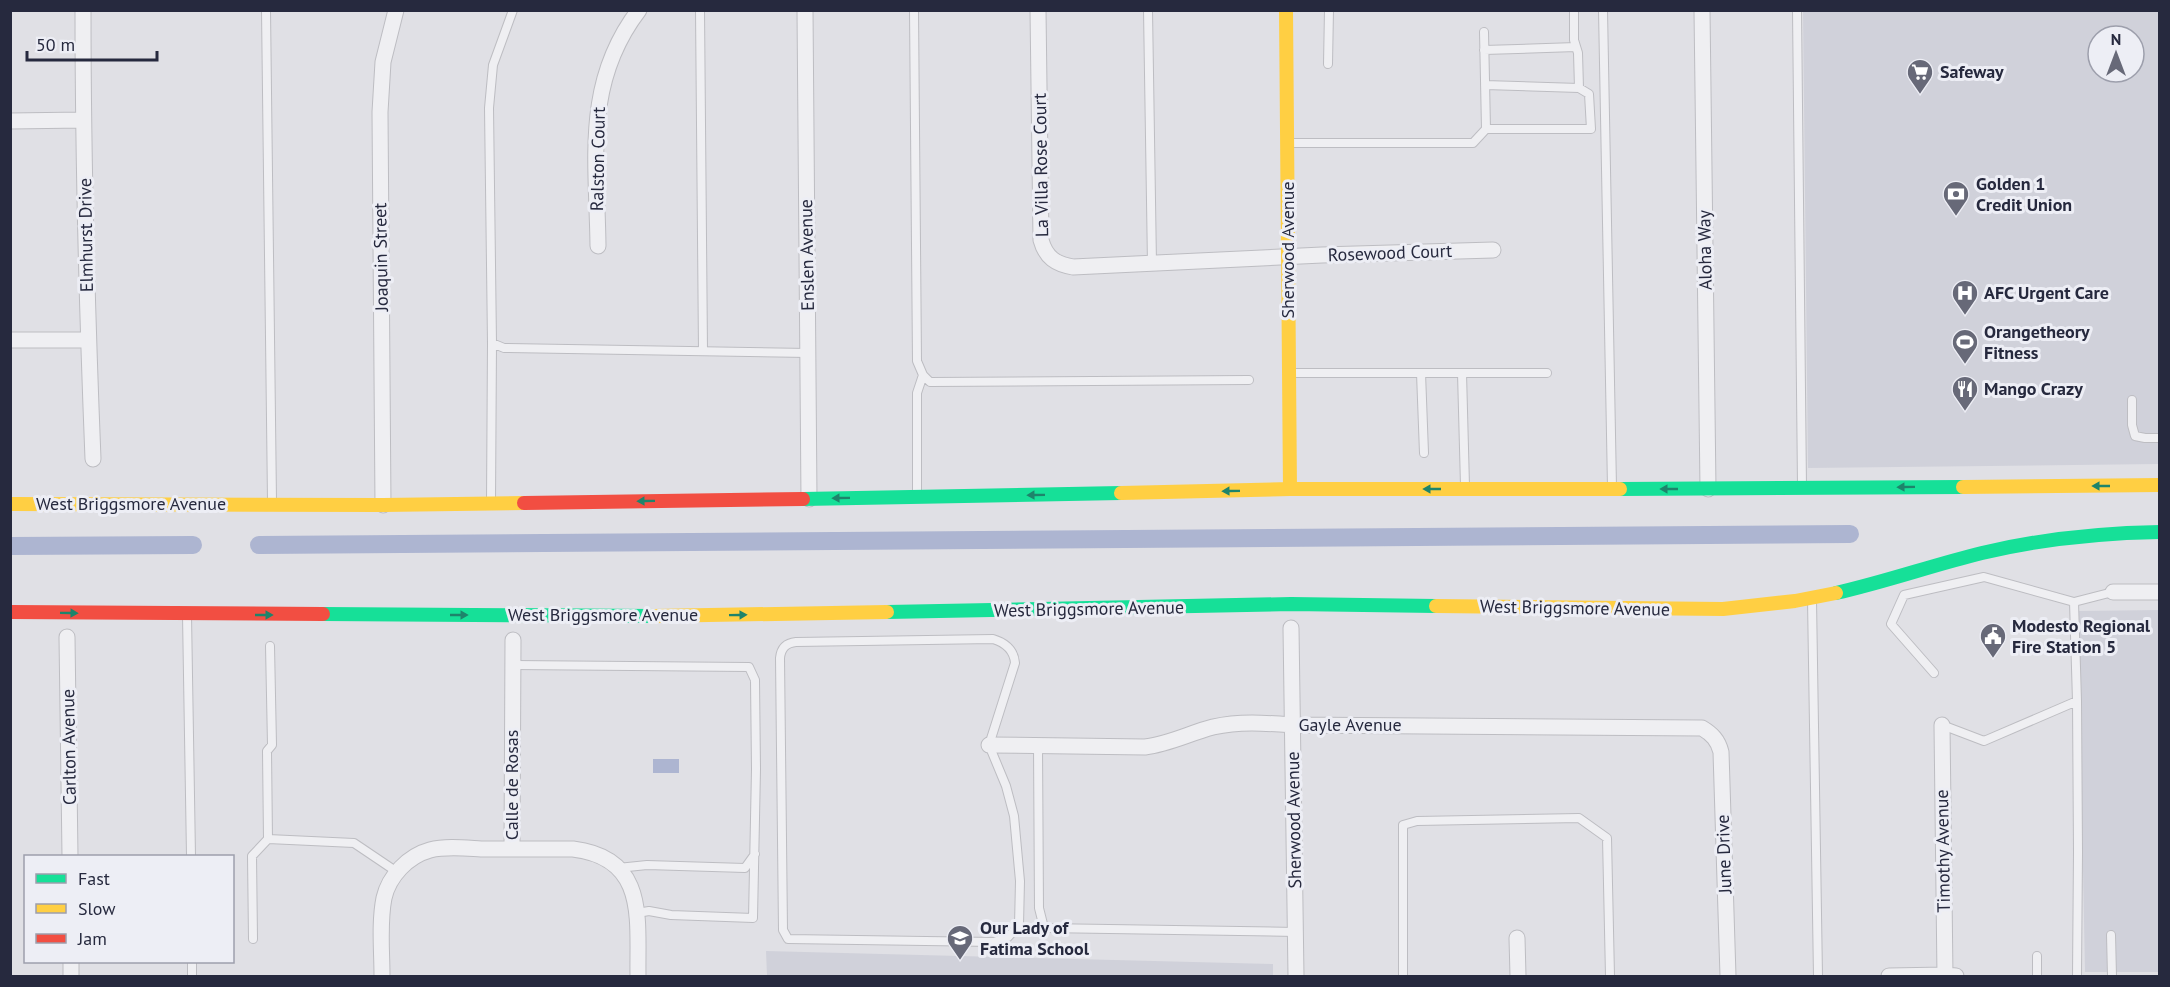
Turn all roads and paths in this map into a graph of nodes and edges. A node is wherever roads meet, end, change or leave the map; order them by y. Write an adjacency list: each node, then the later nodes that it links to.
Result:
1 (83, 10): 23 (street, Elmhurst Drive)
2 (266, 10): 56 (lane)
3 (396, 10): 57 (street, Joaquin Street)
4 (513, 10): 33 (lane)
5 (639, 10): 27 (street, Ralston Court)
6 (700, 10): 34 (lane)
7 (805, 10): 35 (street, Enslen Avenue)
8 (914, 10): 40 (lane)
9 (1038, 10): 30 (street, La Villa Rose Court)
10 (1148, 10): 30 (lane)
11 (1286, 10): 26 (main road, Sherwood Avenue)
12 (1329, 10): 20 (lane)
13 (1574, 10): 18 (lane)
14 (1603, 10): 50 (lane)
15 (1702, 10): 51 (street, Aloha Way)
16 (1797, 10): 47 (lane)
17 (1484, 32): 19 (lane)
18 (1576, 47): 19 (lane); 22 (lane)
19 (1484, 51): 21 (lane)
20 (1329, 63)
21 (1485, 85): 22 (lane); 25 (lane)
22 (1579, 88): 25 (lane)
23 (83, 120): 24 (street); 32 (street, Elmhurst Drive)
24 (10, 121)
25 (1486, 129): 26 (lane)
26 (1287, 142): 29 (main road, Sherwood Avenue)
27 (598, 246)
28 (1493, 250): 29 (street, Rosewood Court)
29 (1288, 258): 30 (street, La Villa Rose Court); 36 (main road, Sherwood Avenue)
30 (1152, 264)
31 (10, 340): 32 (street)
32 (88, 340): 45 (street, Elmhurst Drive)
33 (492, 343): 34 (lane); 54 (lane)
34 (703, 351): 35 (lane)
35 (808, 353): 53 (street, Enslen Avenue)
36 (1289, 373): 37 (lane); 48 (main road, Sherwood Avenue)
37 (1422, 373): 38 (lane); 44 (lane)
38 (1462, 373): 39 (lane); 49 (lane)
39 (1547, 373)
40 (923, 375): 41 (lane); 52 (lane)
41 (1249, 380)
42 (2132, 400): 43 (lane)
43 (2160, 438)
44 (1424, 453)
45 (93, 459)
46 (2160, 485): 47 (main road, West Briggsmore Avenue, one-way to 47)
47 (1802, 488): 51 (main road, West Briggsmore Avenue)
48 (1290, 489): 49 (main road, West Briggsmore Avenue, one-way to 48); 52 (main road, West Briggsmore Avenue, one-way to 52)
49 (1465, 489): 50 (main road, West Briggsmore Avenue)
50 (1612, 489): 51 (main road, West Briggsmore Avenue, one-way to 50)
51 (1708, 489)
52 (917, 497): 53 (main road, West Briggsmore Avenue, one-way to 53)
53 (810, 499): 54 (main road, West Briggsmore Avenue, one-way to 54)
54 (490, 503): 57 (main road, West Briggsmore Avenue)
55 (10, 504): 56 (main road, West Briggsmore Avenue)
56 (272, 504): 57 (main road, West Briggsmore Avenue)
57 (384, 504)
58 (2160, 532): 61 (main road, West Briggsmore Avenue)
59 (2113, 592): 60 (street); 62 (lane)
60 (2160, 592)
61 (1812, 598): 64 (main road, West Briggsmore Avenue, one-way to 61); 97 (lane)
62 (2074, 602): 70 (lane); 71 (lane)
63 (10, 612): 64 (main road, West Briggsmore Avenue, one-way to 64)
64 (187, 614): 81 (lane)
65 (1291, 628): 72 (street, Sherwood Avenue)
66 (68, 637): 80 (street, Carlton Avenue)
67 (513, 640): 69 (street, Calle de Rosas)
68 (270, 646): 77 (lane)
69 (513, 665): 78 (street, Calle de Rosas); 79 (lane)
70 (1934, 673)
71 (2077, 701): 73 (lane); 101 (lane)
72 (1292, 725): 74 (street, Gayle Avenue); 76 (street, Gayle Avenue); 85 (street, Sherwood Avenue)
73 (1942, 725): 99 (street, Timothy Avenue)
74 (1713, 734): 96 (street, June Drive)
75 (990, 745): 75 (lane); 76 (street, Gayle Avenue)
76 (1038, 746): 85 (lane)
77 (268, 839): 83 (lane); 88 (lane)
78 (512, 849): 82 (street, Calle de Rosas); 83 (street)
79 (755, 854): 82 (lane); 84 (lane)
80 (70, 855)
81 (191, 855)
82 (618, 868): 84 (street, Calle de Rosas)
83 (397, 872): 90 (street)
84 (637, 913): 91 (street, Calle de Rosas)
85 (1296, 932): 92 (street, Sherwood Avenue)
86 (2111, 935): 102 (lane)
87 (1517, 938): 94 (street)
88 (253, 939)
89 (2037, 956): 100 (lane)
90 (382, 976)
91 (638, 976)
92 (1296, 976)
93 (1403, 976): 95 (lane)
94 (1518, 976)
95 (1610, 976)
96 (1728, 976)
97 (1818, 976)
98 (1889, 976): 99 (street)
99 (1949, 976)
100 (2037, 976)
101 (2077, 976)
102 (2112, 976)

